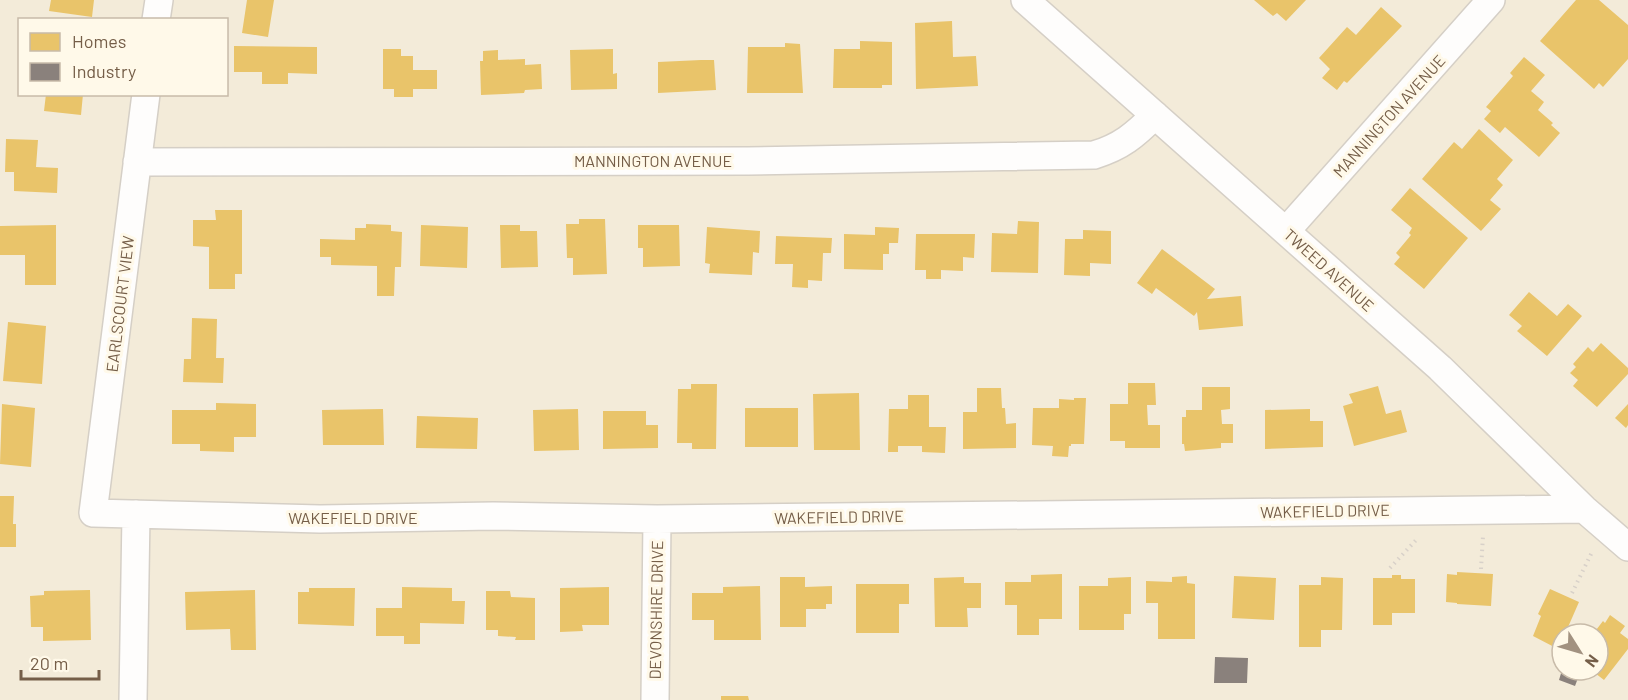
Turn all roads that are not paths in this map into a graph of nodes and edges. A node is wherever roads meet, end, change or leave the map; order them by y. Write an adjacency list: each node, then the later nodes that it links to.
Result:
1 (159, 0): 4 (street)
2 (1025, 0): 6 (street, TWEED AVENUE)
3 (1491, 0): 8 (street, MANNINGTON AVENUE)
4 (156, 18)
5 (146, 96): 7 (street, EARLSCOURT VIEW)
6 (1155, 115): 7 (street, MANNINGTON AVENUE); 8 (street, TWEED AVENUE)
7 (137, 162): 10 (street, EARLSCOURT VIEW)
8 (1286, 231): 9 (street, TWEED AVENUE)
9 (1584, 509): 12 (street, WAKEFIELD DRIVE); 13 (street, TWEED AVENUE)
10 (93, 513): 11 (street, WAKEFIELD DRIVE)
11 (136, 514): 12 (street, WAKEFIELD DRIVE); 14 (street)
12 (657, 519): 15 (street, DEVONSHIRE DRIVE)
13 (1628, 547)
14 (133, 700)
15 (655, 700)

